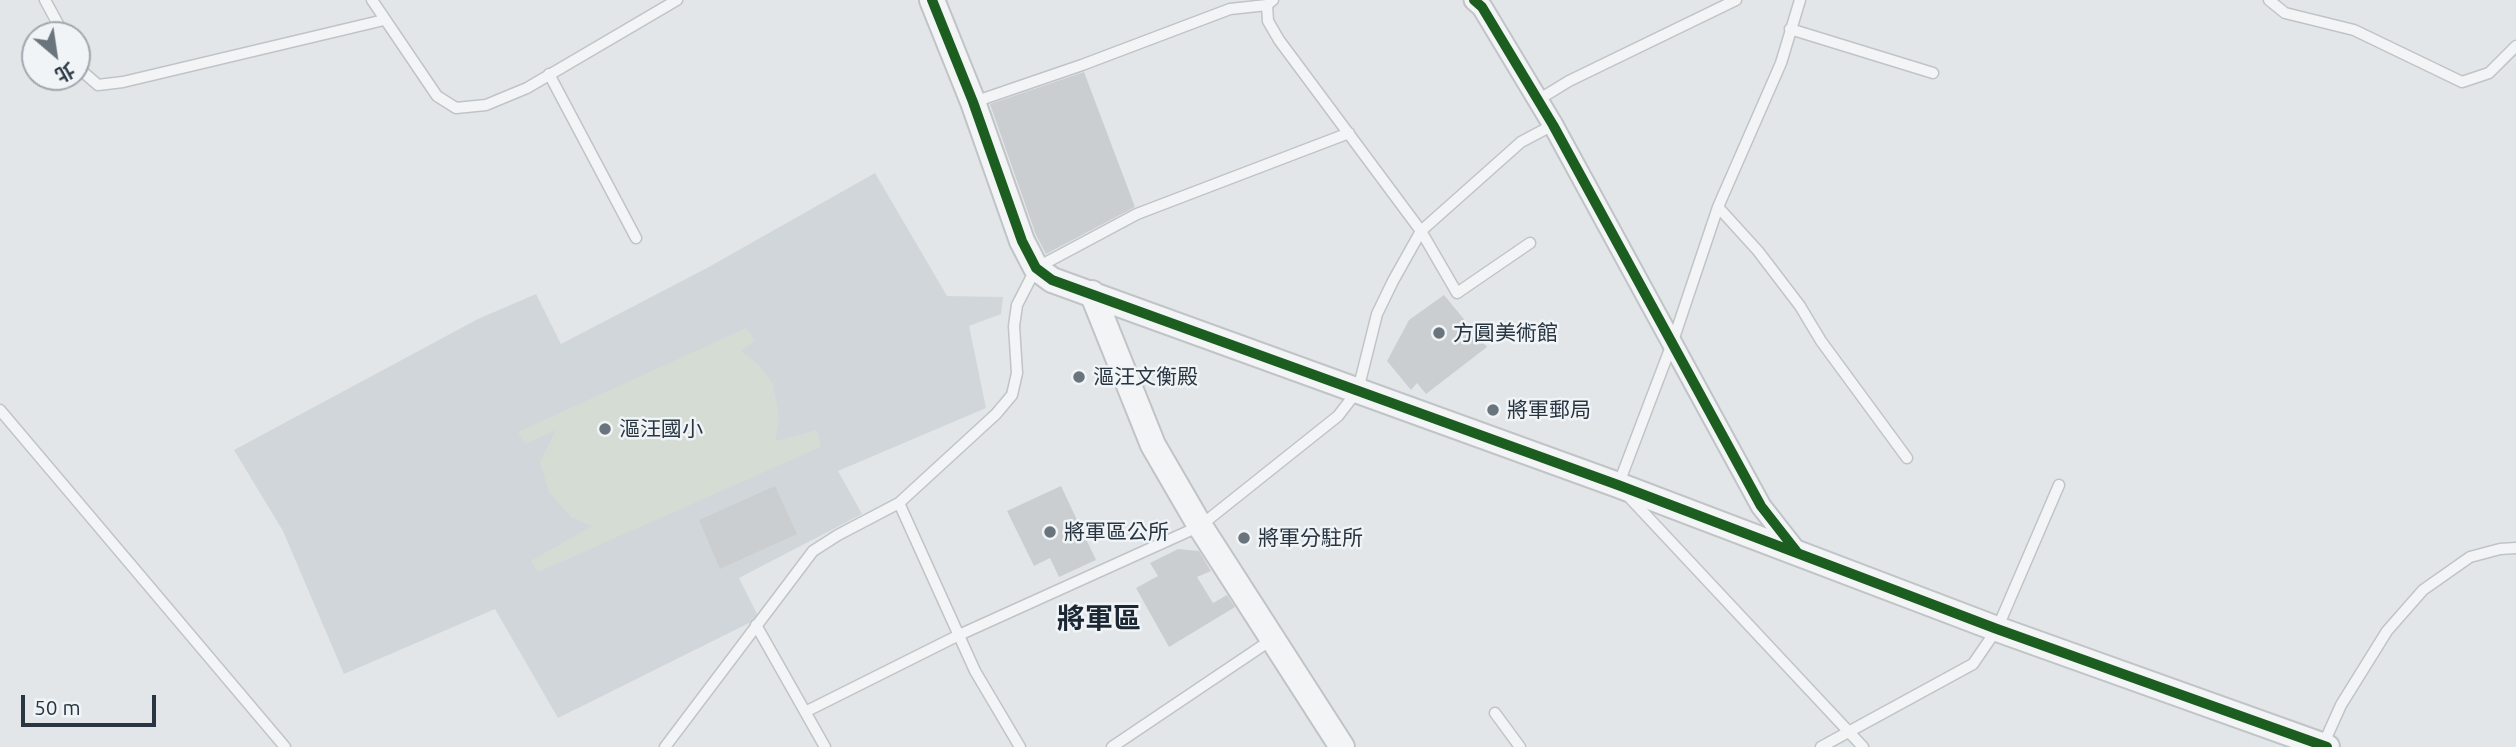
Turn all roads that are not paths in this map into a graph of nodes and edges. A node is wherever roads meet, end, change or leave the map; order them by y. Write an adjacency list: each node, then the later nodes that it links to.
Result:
1 (45, 0): 11 (lane)
2 (372, 0): 10 (lane)
3 (677, 0): 15 (lane)
4 (932, 0): 18 (street)
5 (1474, 0): 17 (street)
6 (1736, 0): 17 (lane)
7 (1800, 0): 12 (lane)
8 (2269, 0): 13 (lane)
9 (1270, 3): 18 (lane); 20 (lane)
10 (384, 20): 15 (lane); 16 (lane)
11 (56, 21)
12 (1790, 29): 14 (lane); 21 (lane)
13 (2516, 46)
14 (1933, 73)
15 (549, 74): 23 (lane)
16 (91, 79)
17 (1538, 100): 19 (street)
18 (973, 102): 25 (street)
19 (1553, 125): 22 (lane); 27 (street)
20 (1349, 133): 22 (lane); 25 (lane)
21 (1718, 207): 27 (lane); 30 (lane)
22 (1422, 231): 24 (lane); 28 (lane)
23 (636, 238)
24 (1530, 243)
25 (1036, 268): 26 (street); 33 (lane)
26 (1092, 293): 28 (street); 34 (street)
27 (1673, 341): 31 (lane); 36 (street)
28 (1358, 390): 31 (street); 34 (lane)
29 (0, 411): 45 (lane)
30 (1907, 458)
31 (1618, 485): 36 (street); 43 (lane)
32 (2059, 485): 38 (lane)
33 (899, 503): 37 (lane); 39 (lane)
34 (1200, 526): 39 (lane); 40 (street)
35 (2516, 548): 44 (lane)
36 (1797, 552): 38 (street)
37 (756, 625): 41 (lane); 46 (lane)
38 (1997, 629): 43 (lane); 44 (street)
39 (959, 635): 41 (lane); 48 (lane)
40 (1272, 639): 49 (lane); 50 (street)
41 (807, 711): 47 (lane)
42 (1494, 713): 51 (lane)
43 (1848, 732): 52 (lane); 53 (lane)
44 (2324, 746)
45 (285, 747)
46 (665, 747)
47 (825, 747)
48 (1020, 747)
49 (1112, 747)
50 (1342, 747)
51 (1520, 747)
52 (1821, 747)
53 (1863, 747)

